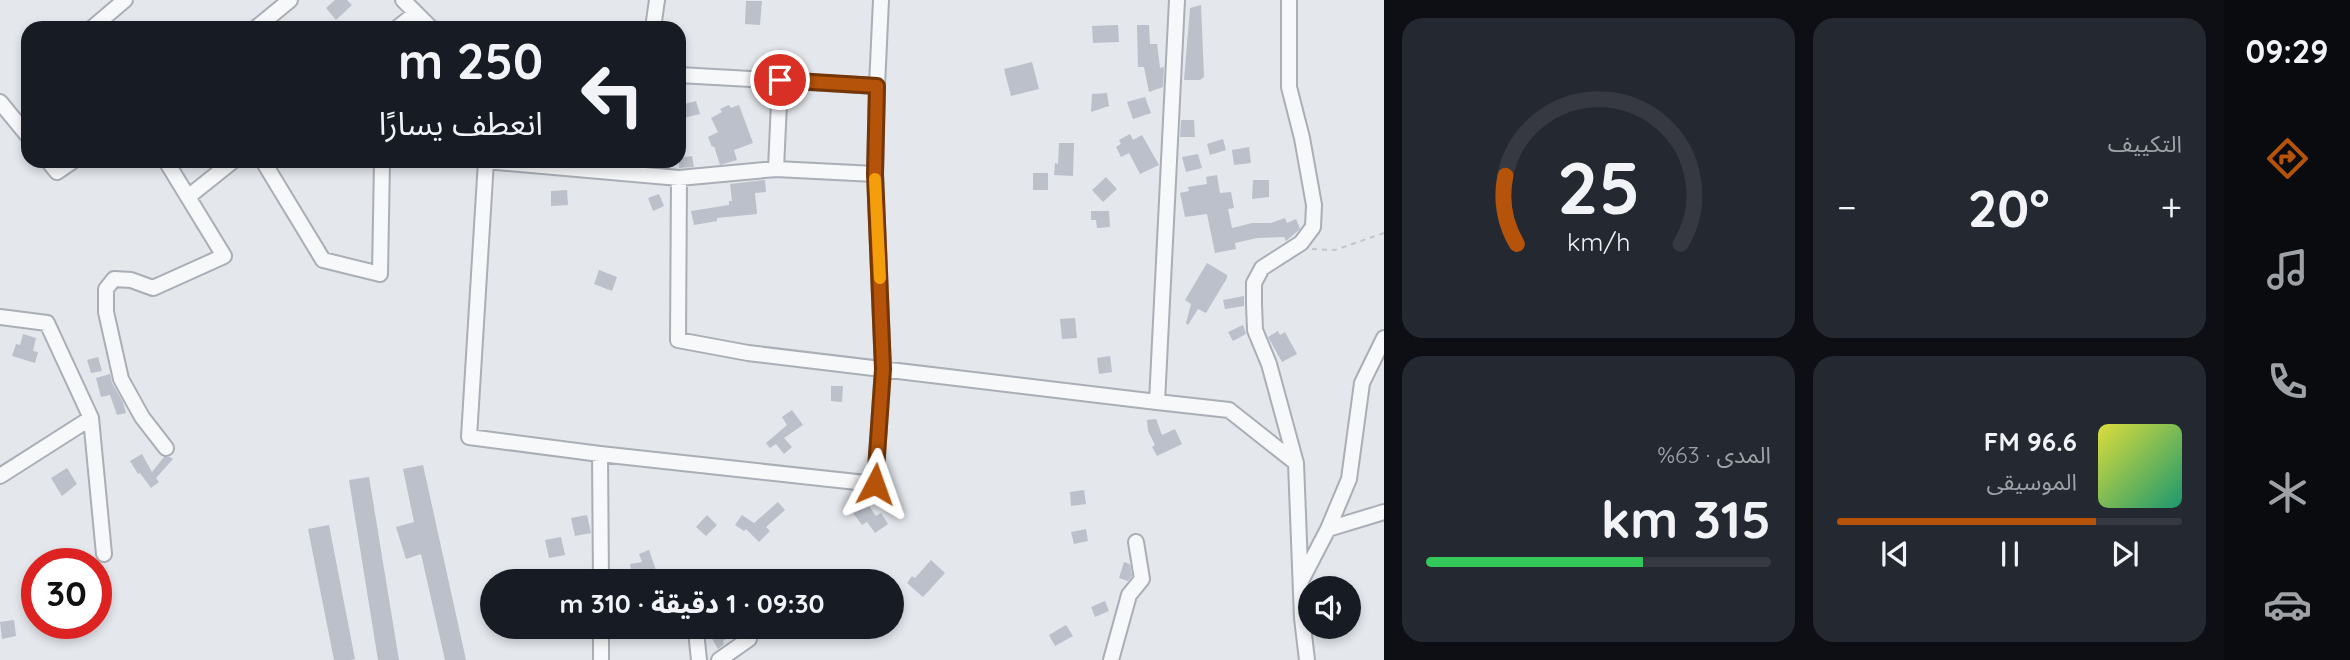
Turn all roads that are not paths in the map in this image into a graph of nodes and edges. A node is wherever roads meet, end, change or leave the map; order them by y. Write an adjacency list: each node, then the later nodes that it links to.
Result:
1 (125, 0): 9 (street)
2 (290, 0): 10 (street)
3 (403, 0): 8 (street)
4 (657, 0): 13 (street)
5 (881, 0): 16 (street)
6 (1177, 0): 32 (street)
7 (1289, 0): 36 (street)
8 (416, 13): 11 (street); 12 (street)
9 (100, 21)
10 (264, 21)
11 (406, 21)
12 (424, 21)
13 (654, 21)
14 (686, 75): 15 (street)
15 (780, 80): 16 (street); 25 (street)
16 (877, 86): 26 (street)
17 (0, 102): 18 (street)
18 (21, 128)
19 (170, 168): 28 (street)
20 (224, 168): 28 (street)
21 (267, 168): 22 (street)
22 (382, 168)
23 (486, 168): 35 (street)
24 (565, 168): 27 (street)
25 (776, 169): 26 (street); 27 (street)
26 (875, 174): 31 (street)
27 (679, 178): 31 (street)
28 (188, 197): 34 (street)
29 (0, 317): 33 (street)
30 (1384, 338): 39 (street)
31 (883, 369): 32 (street); 35 (street)
32 (1157, 402): 36 (street)
33 (91, 418): 37 (street); 41 (street)
34 (166, 448)
35 (600, 454): 42 (street)
36 (1296, 463): 43 (street)
37 (0, 476)
38 (1384, 512): 39 (street)
39 (1328, 529): 44 (street)
40 (1136, 542): 52 (street)
41 (103, 548)
42 (601, 569)
43 (1301, 576)
44 (1303, 576)
45 (601, 639): 49 (street)
46 (749, 639): 51 (street)
47 (1304, 639): 53 (street)
48 (697, 641): 50 (street)
49 (601, 660)
50 (699, 660)
51 (719, 660)
52 (1111, 660)
53 (1307, 660)

